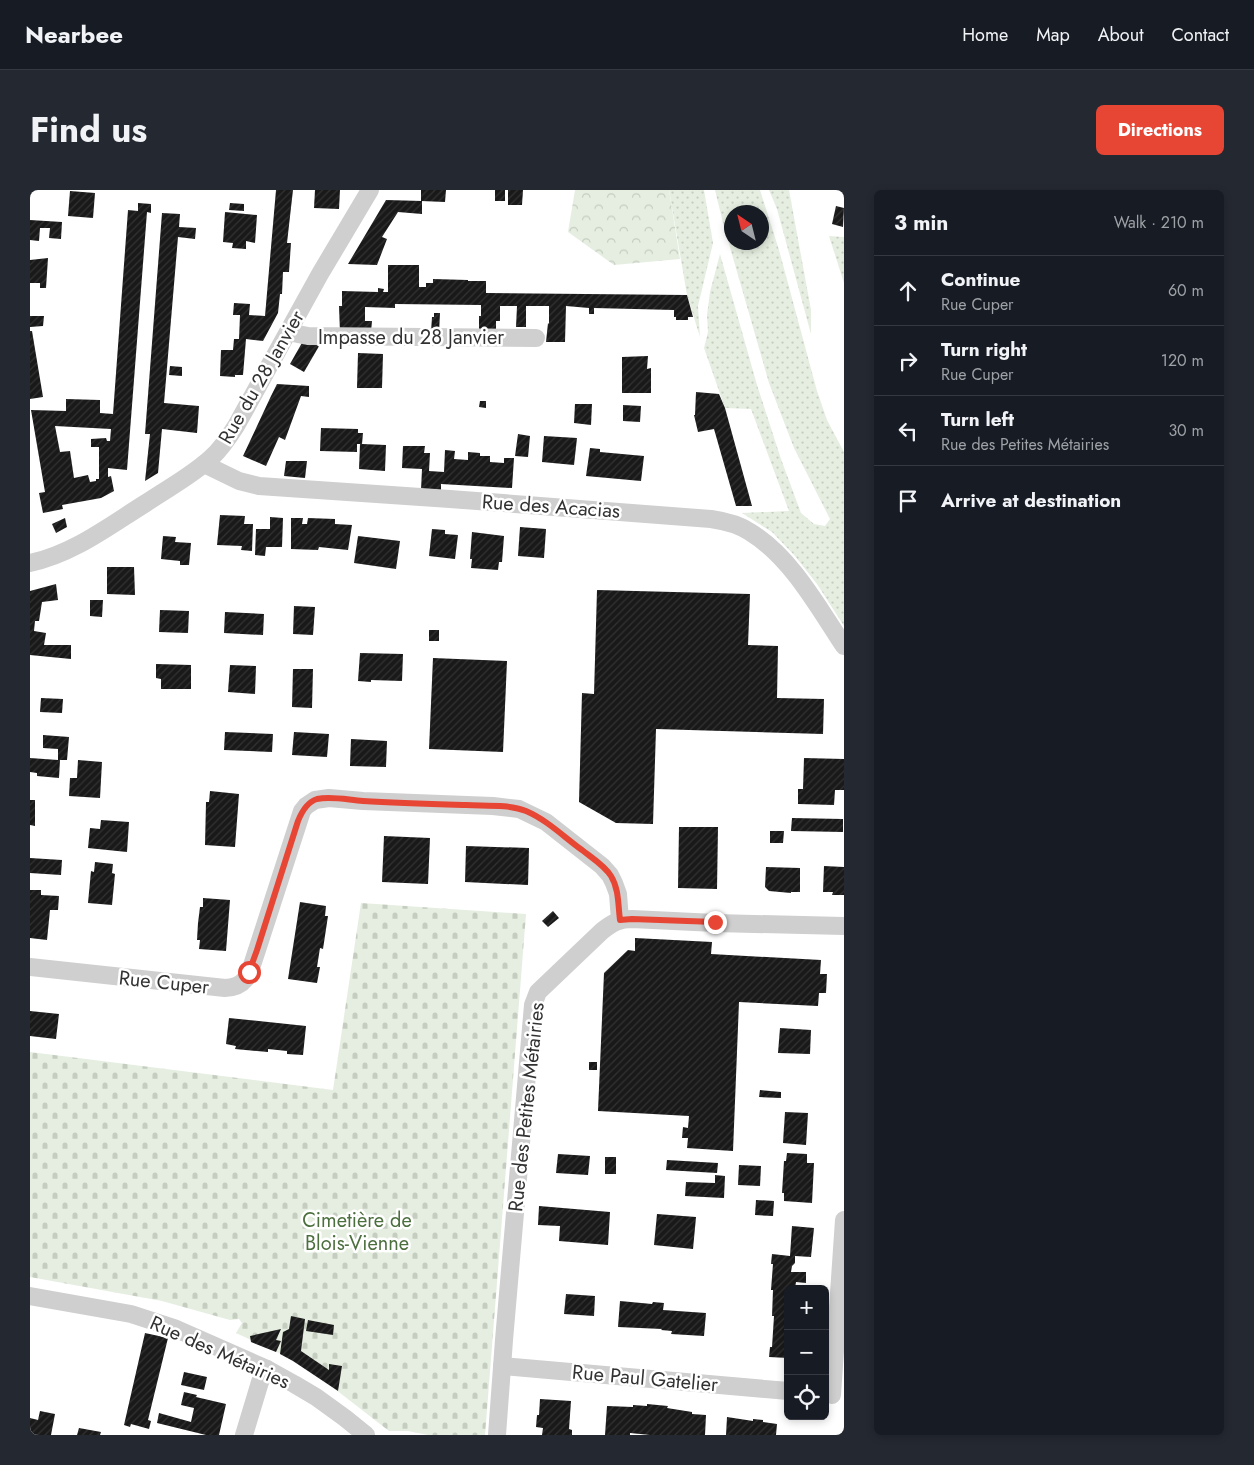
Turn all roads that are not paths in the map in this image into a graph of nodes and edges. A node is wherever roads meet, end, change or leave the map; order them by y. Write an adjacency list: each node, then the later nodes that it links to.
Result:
1 (370, 190): 2 (street, Rue du 28 Janvier)
2 (288, 332): 3 (street, Impasse du 28 Janvier); 4 (street, Rue du 28 Janvier)
3 (536, 338)
4 (204, 464): 5 (street, Rue du 28 Janvier); 6 (street, Rue des Acacias)
5 (30, 563)
6 (844, 646)
7 (620, 920): 8 (street); 9 (street, Rue Cuper); 12 (street, Rue des Petites Métairies)
8 (844, 926)
9 (30, 967)
10 (844, 1220): 15 (street)
11 (30, 1296): 13 (street, Rue des Métairies)
12 (502, 1366): 14 (street, Rue Paul Gatelier); 18 (street, Rue des Petites Métairies)
13 (267, 1369): 16 (street); 17 (street, Rue des Métairies)
14 (784, 1391)
15 (834, 1395)
16 (244, 1435)
17 (366, 1435)
18 (497, 1435)

